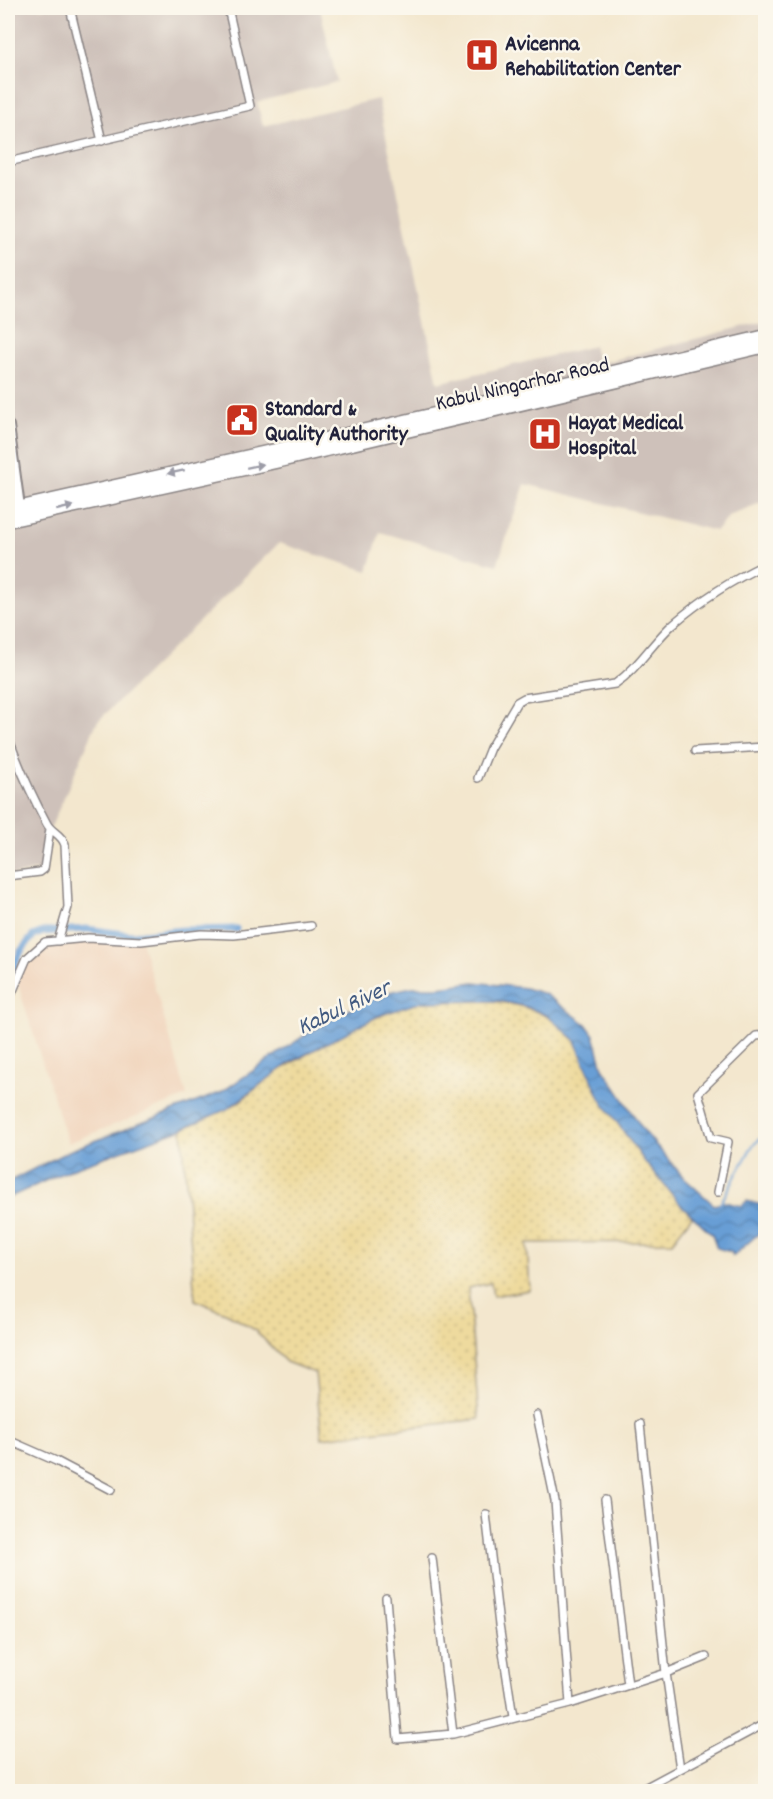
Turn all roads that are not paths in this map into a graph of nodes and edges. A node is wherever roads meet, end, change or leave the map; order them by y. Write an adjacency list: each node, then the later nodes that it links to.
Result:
1 (69, 8): 3 (street)
2 (228, 8): 3 (street)
3 (102, 141): 4 (street)
4 (8, 162)
5 (763, 342): 6 (highway, Kabul Ningarhar Road)
6 (466, 412): 8 (highway, Kabul Ningarhar Road, one-way to 8); 9 (highway, Kabul Ningarhar Road, one-way to 6)
7 (8, 426): 8 (main road)
8 (13, 508)
9 (8, 521)
10 (765, 564): 14 (street)
11 (8, 736): 15 (street)
12 (765, 747): 13 (street)
13 (695, 751)
14 (478, 778)
15 (50, 829): 16 (street); 18 (street)
16 (8, 876)
17 (311, 926): 18 (street)
18 (58, 941): 19 (street)
19 (8, 1002)
20 (765, 1035): 21 (street)
21 (718, 1192)
22 (537, 1415): 33 (street)
23 (640, 1424): 31 (street)
24 (8, 1440): 25 (street)
25 (111, 1490)
26 (605, 1500): 32 (street)
27 (486, 1514): 34 (street)
28 (432, 1558): 36 (street)
29 (386, 1598): 36 (street)
30 (706, 1657): 31 (street)
31 (666, 1673): 32 (street); 37 (street)
32 (628, 1685): 33 (street)
33 (570, 1704): 34 (street)
34 (513, 1717): 36 (street)
35 (765, 1723): 37 (street)
36 (453, 1734)
37 (680, 1769): 38 (street)
38 (637, 1791)

